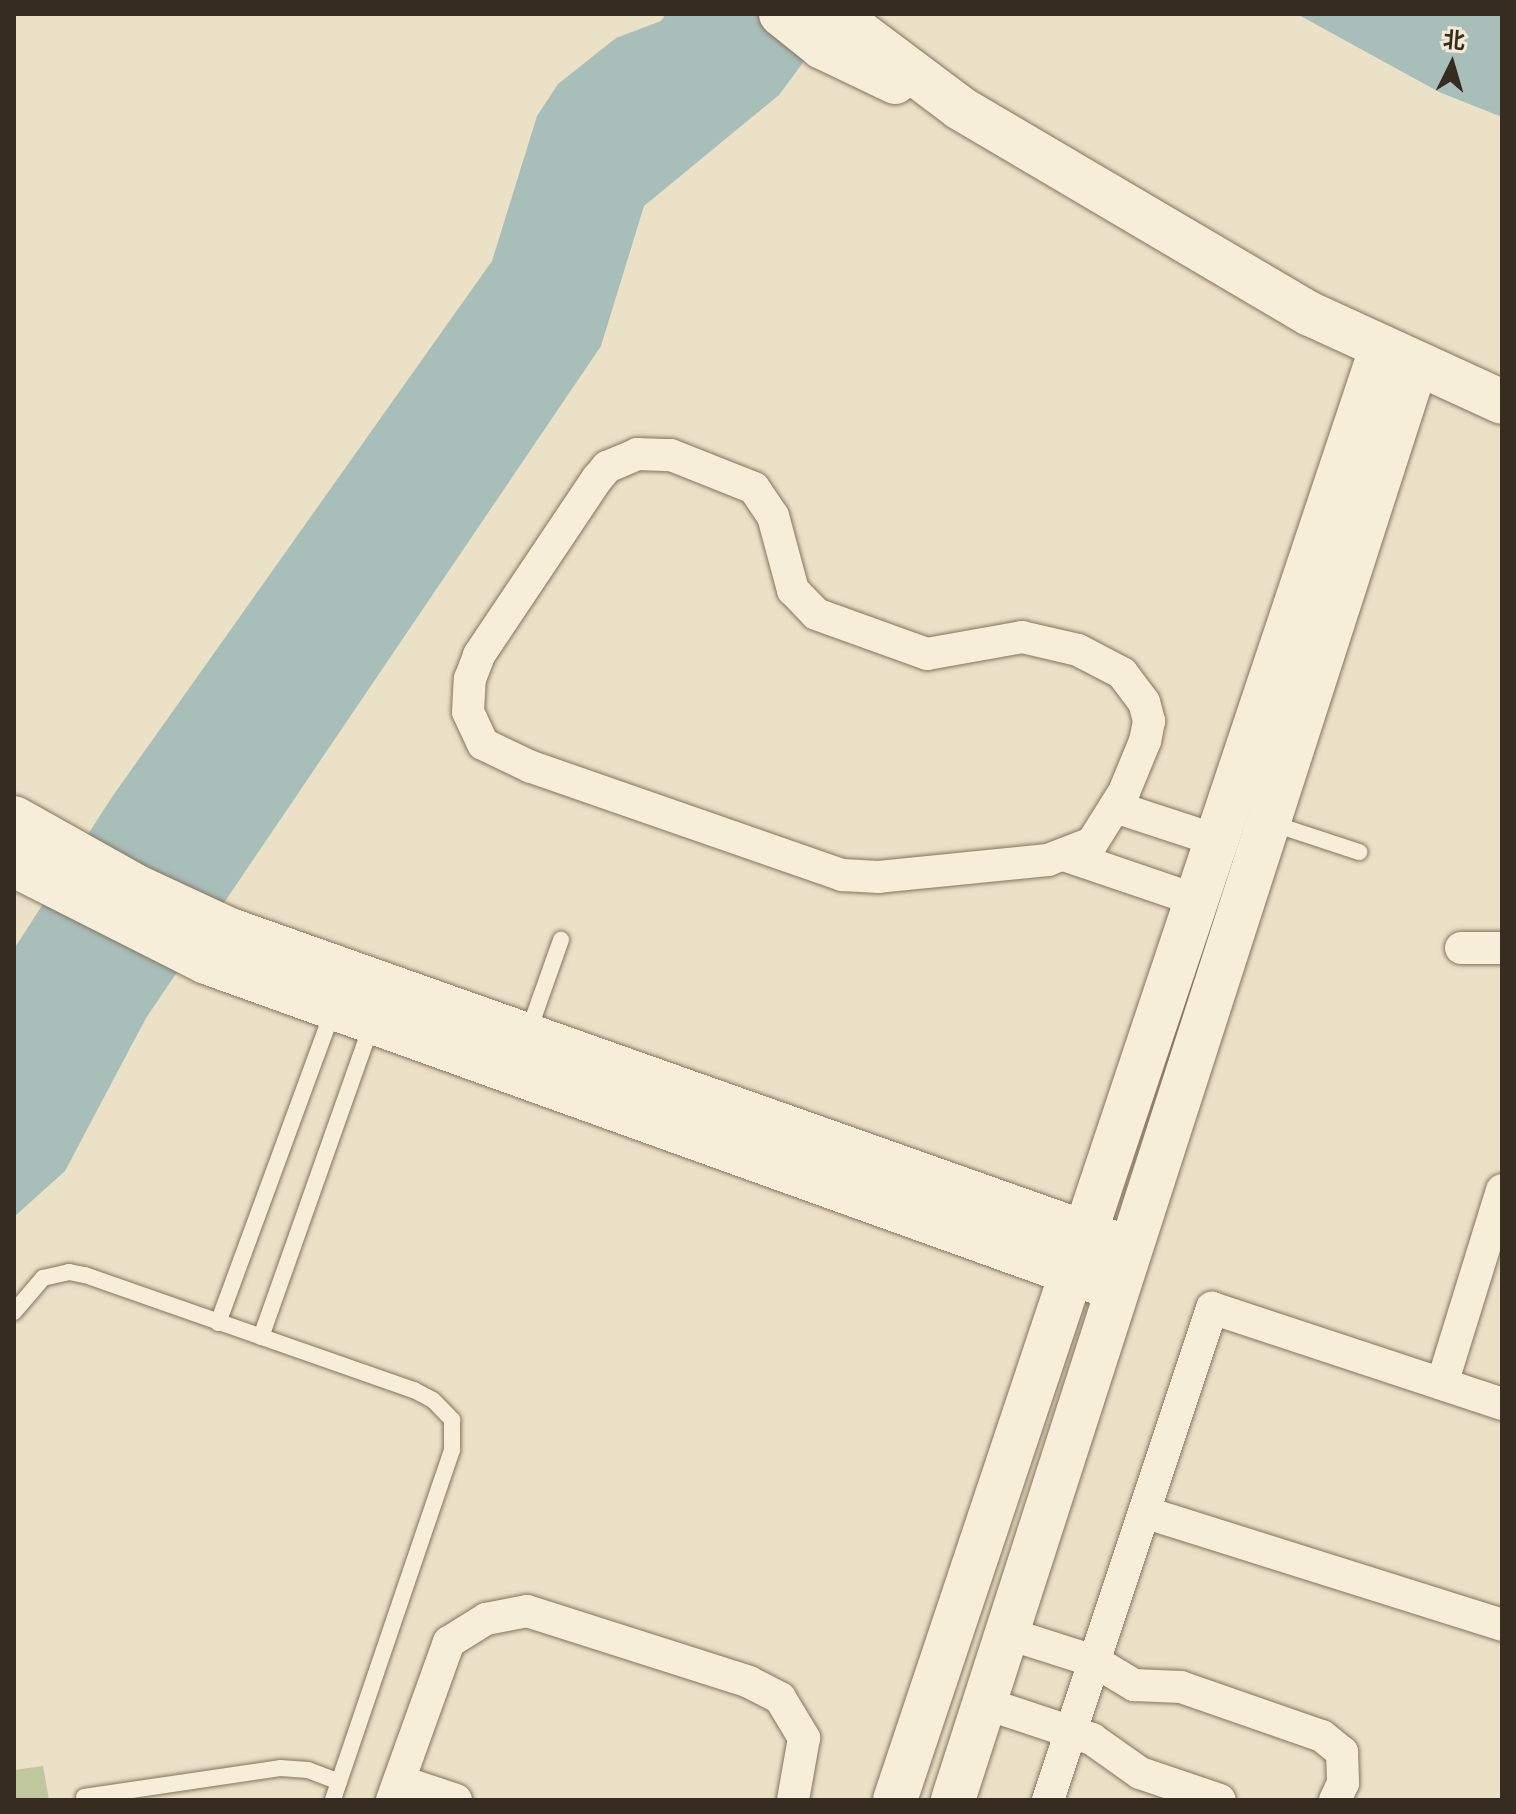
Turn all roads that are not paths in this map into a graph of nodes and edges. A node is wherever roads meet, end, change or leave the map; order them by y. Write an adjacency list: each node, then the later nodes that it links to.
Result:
1 (781, 14): 2 (street)
2 (833, 27): 3 (street)
3 (1398, 357): 4 (street); 7 (street); 8 (street)
4 (1502, 402)
5 (1115, 807): 8 (street); 10 (street); 10 (street)
6 (14, 818): 11 (street)
7 (1271, 823): 9 (lane); 21 (street)
8 (1216, 840): 12 (street)
9 (1359, 852)
10 (1067, 856): 12 (street)
11 (32, 860): 14 (street)
12 (1196, 900): 20 (street)
13 (561, 940): 18 (lane)
14 (218, 946): 17 (street); 18 (street)
15 (1461, 948): 16 (street)
16 (1502, 948)
17 (352, 1017): 20 (street); 23 (lane); 24 (lane)
18 (527, 1038): 20 (street)
19 (1502, 1190): 25 (street)
20 (1078, 1253): 21 (street); 39 (street)
21 (1125, 1270): 29 (street)
22 (14, 1312): 23 (lane)
23 (218, 1323): 24 (lane)
24 (261, 1337): 33 (lane)
25 (1442, 1384): 26 (street); 27 (street)
26 (1502, 1404)
27 (1144, 1512): 28 (street); 30 (street)
28 (1502, 1625)
29 (1006, 1633): 30 (street); 31 (street)
30 (1094, 1661): 32 (street); 43 (street)
31 (984, 1703): 32 (street); 40 (street)
32 (1071, 1732): 41 (street); 42 (street)
33 (339, 1782): 35 (lane); 36 (lane)
34 (396, 1790): 37 (street); 38 (street)
35 (84, 1797)
36 (333, 1800)
37 (456, 1800)
38 (793, 1800)
39 (895, 1800)
40 (953, 1800)
41 (1048, 1800)
42 (1220, 1800)
43 (1335, 1800)

